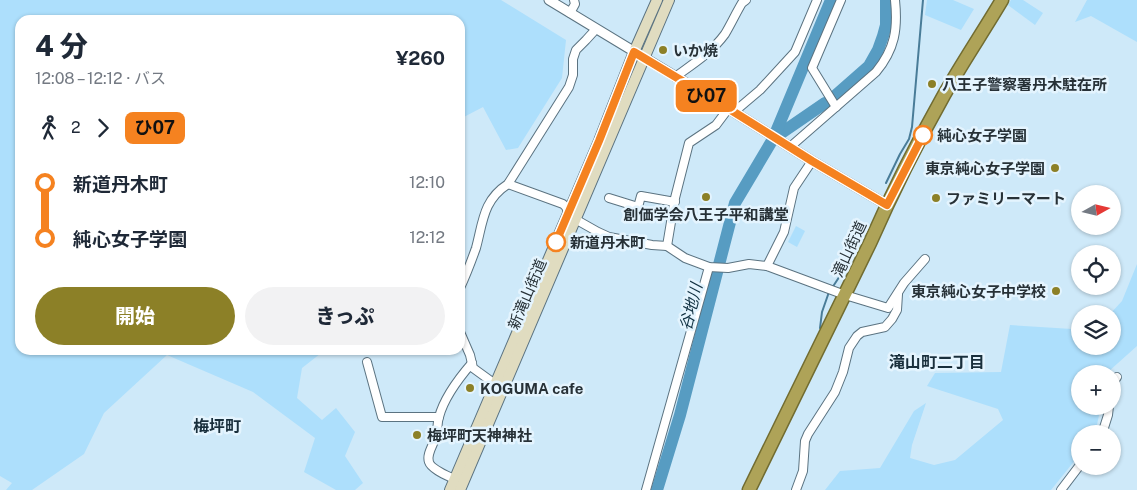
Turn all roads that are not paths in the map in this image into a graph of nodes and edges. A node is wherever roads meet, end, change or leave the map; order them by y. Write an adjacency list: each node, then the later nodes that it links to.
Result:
1 (549, 0): 10 (street)
2 (574, 0): 10 (street)
3 (746, 0): 14 (street)
4 (817, 0): 16 (street)
5 (841, 0): 15 (street)
6 (896, 0): 15 (street)
7 (1002, 0): 22 (highway, 滝山街道)
8 (655, 2): 12 (main road, 新滝山街道)
9 (669, 2): 13 (main road, 新滝山街道)
10 (570, 13): 11 (street)
11 (596, 28): 12 (street); 19 (street)
12 (634, 52): 13 (street); 23 (main road, 新滝山街道)
13 (644, 58): 14 (street); 23 (main road, 新滝山街道)
14 (675, 77): 16 (street)
15 (836, 107): 17 (street)
16 (731, 111): 17 (street); 21 (street)
17 (788, 146): 18 (street)
18 (812, 161): 22 (street); 26 (street)
19 (508, 184): 23 (street); 28 (street)
20 (609, 198): 21 (street)
21 (674, 202): 24 (street)
22 (887, 205): 30 (highway, 滝山街道)
23 (572, 215): 24 (street); 34 (main road, 新滝山街道); 36 (main road, 新滝山街道)
24 (667, 246): 27 (street)
25 (925, 259): 29 (street)
26 (767, 266): 27 (street); 30 (street)
27 (710, 267): 41 (street)
28 (465, 276)
29 (898, 292): 30 (street); 43 (street)
30 (845, 295): 42 (highway, 滝山街道)
31 (465, 344): 33 (street)
32 (368, 362): 35 (street)
33 (472, 363): 34 (street); 35 (street)
34 (495, 384): 36 (main road, 新滝山街道)
35 (439, 417): 38 (street)
36 (475, 443): 38 (main road, 新滝山街道); 40 (main road, 新滝山街道)
37 (1072, 475): 44 (street)
38 (454, 479): 39 (main road, 新滝山街道)
39 (450, 490)
40 (460, 490)
41 (646, 490)
42 (749, 490)
43 (796, 490)
44 (1060, 490)

